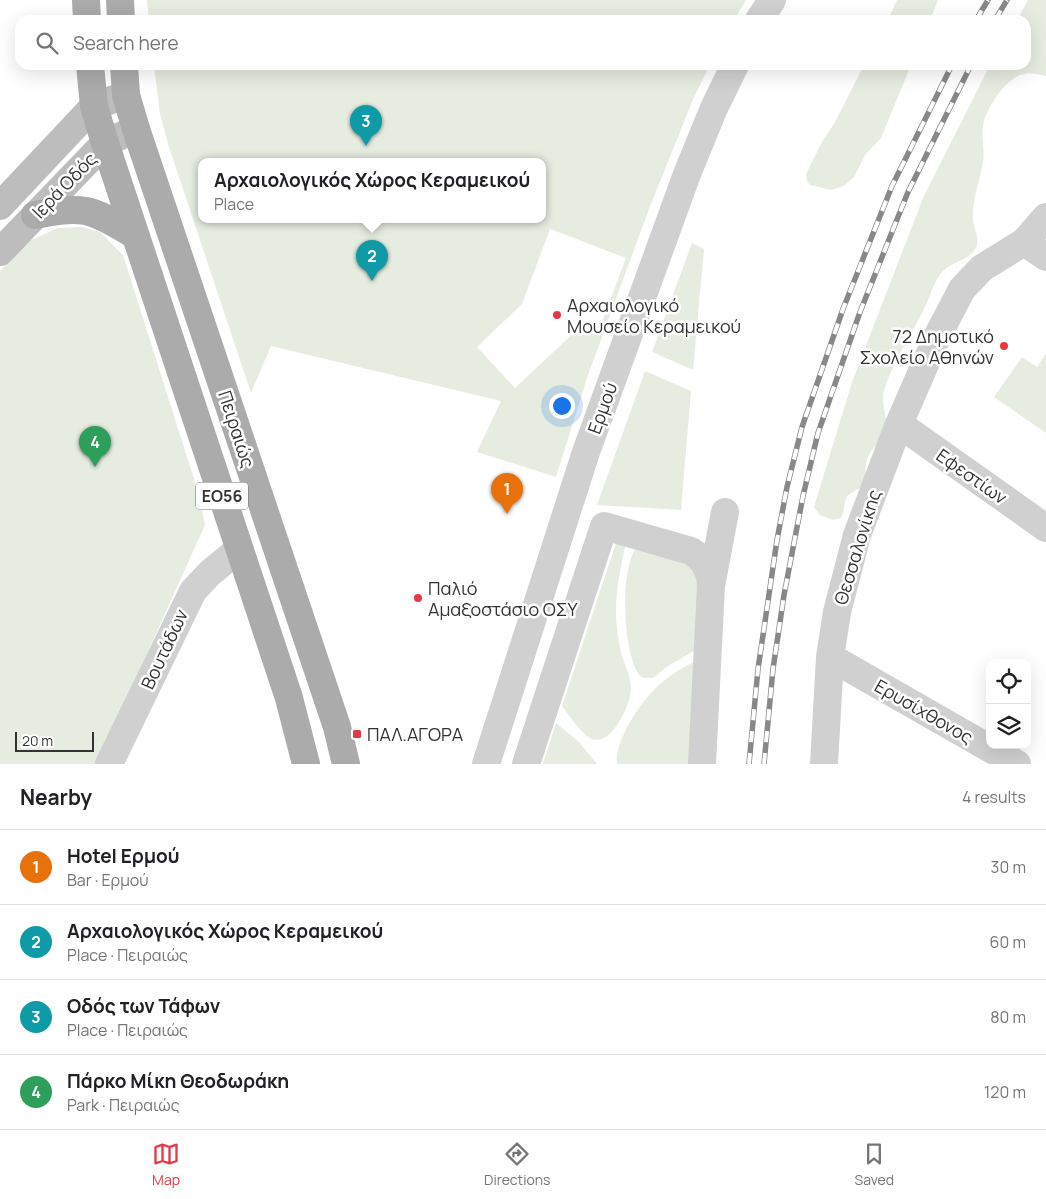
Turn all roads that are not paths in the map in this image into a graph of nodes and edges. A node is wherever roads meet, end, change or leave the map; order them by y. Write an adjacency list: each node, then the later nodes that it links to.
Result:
1 (86, 0): 4 (main road)
2 (120, 0): 5 (main road)
3 (772, 0): 6 (street)
4 (87, 15)
5 (121, 15)
6 (763, 15)
7 (90, 70): 11 (main road, ΕΟ56)
8 (124, 70): 10 (main road, ΕΟ56)
9 (732, 70): 26 (street, Ερμού)
10 (126, 95): 11 (main road, Ιερά Οδός); 12 (main road, Πειραιώς / ΕΟ56)
11 (94, 106): 13 (main road, Πειραιώς / ΕΟ56); 14 (main road, Ιερά Οδός)
12 (136, 128): 13 (main road, Ιερά Οδός); 29 (main road, Πειραιώς / ΕΟ56)
13 (105, 143): 15 (main road, Ιερά Οδός); 17 (main road, Πειραιώς / ΕΟ56)
14 (0, 206)
15 (35, 215): 17 (main road); 19 (main road, Ιερά Οδός)
16 (1046, 217): 18 (street, Θεσσαλονίκης)
17 (136, 236): 23 (main road, Πειραιώς / ΕΟ56)
18 (1035, 250): 20 (street, Θεσσαλονίκης)
19 (0, 252)
20 (909, 431): 22 (street, Εφεστίων); 25 (street, Θεσσαλονίκης)
21 (725, 512): 24 (street)
22 (1046, 528)
23 (239, 549): 27 (street, Βουτάδων); 28 (main road, Πειραιώς / ΕΟ56)
24 (711, 586): 30 (street); 31 (street)
25 (830, 657): 32 (street, Θεσσαλονίκης); 33 (street, Ερυσίχθονος)
26 (494, 762)
27 (109, 764)
28 (306, 764)
29 (346, 764)
30 (526, 764)
31 (702, 764)
32 (824, 764)
33 (1017, 764)

